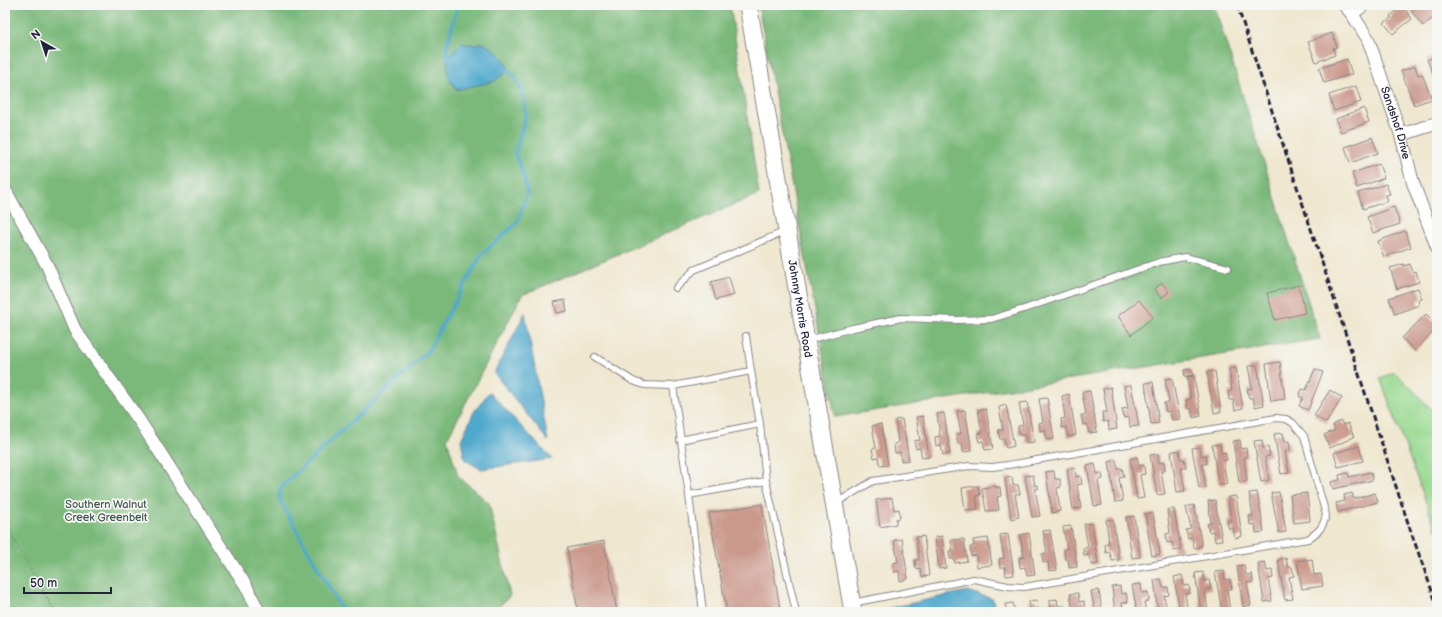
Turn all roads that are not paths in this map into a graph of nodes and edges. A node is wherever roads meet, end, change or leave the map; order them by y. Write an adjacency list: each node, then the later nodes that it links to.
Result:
1 (748, 5): 8 (street, Johnny Morris Road)
2 (1344, 5): 4 (street, Sandshof Drive)
3 (1364, 5): 4 (street)
4 (1352, 14): 6 (street, Sandshof Drive)
5 (1437, 123): 6 (street)
6 (1401, 135): 9 (street, Sandshof Drive)
7 (5, 190): 23 (street)
8 (787, 230): 11 (lane); 13 (street, Johnny Morris Road)
9 (1437, 247)
10 (1228, 268): 13 (lane)
11 (676, 288)
12 (746, 336): 15 (lane)
13 (806, 341): 21 (street, Johnny Morris Road)
14 (595, 357): 16 (lane)
15 (751, 371): 16 (lane); 17 (lane)
16 (673, 386): 18 (lane)
17 (760, 424): 18 (lane); 19 (lane)
18 (680, 440): 20 (lane)
19 (766, 481): 20 (lane); 25 (lane)
20 (689, 495): 24 (lane)
21 (835, 504): 22 (street, Johnny Morris Road); 22 (lane)
22 (853, 607)
23 (259, 612)
24 (703, 612)
25 (796, 612)

